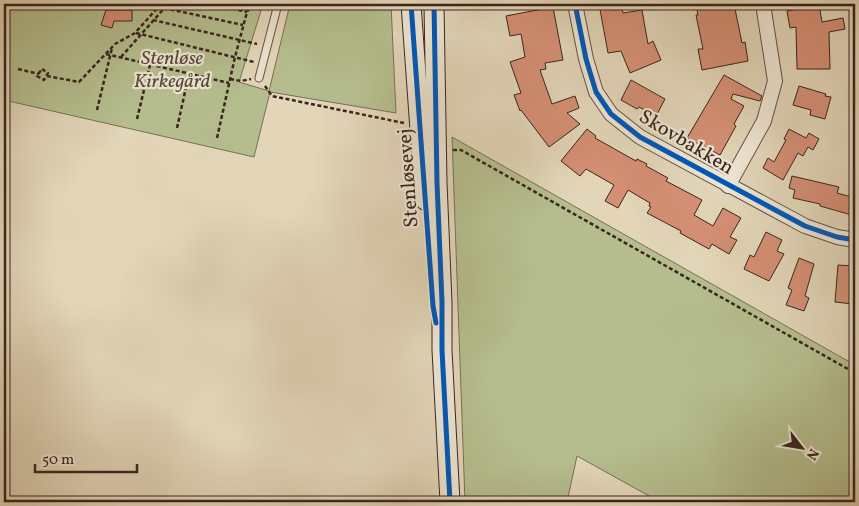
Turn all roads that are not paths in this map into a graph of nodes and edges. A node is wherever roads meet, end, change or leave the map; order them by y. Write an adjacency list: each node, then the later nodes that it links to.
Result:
1 (278, 4): 6 (lane)
2 (411, 4): 9 (street, Stenløsevej)
3 (434, 4): 9 (street, Stenløsevej)
4 (576, 4): 7 (street, Skovbakken)
5 (763, 4): 7 (street)
6 (259, 78)
7 (728, 186): 8 (street, Skovbakken)
8 (855, 240)
9 (442, 350): 10 (street, Stenløsevej)
10 (450, 502)

